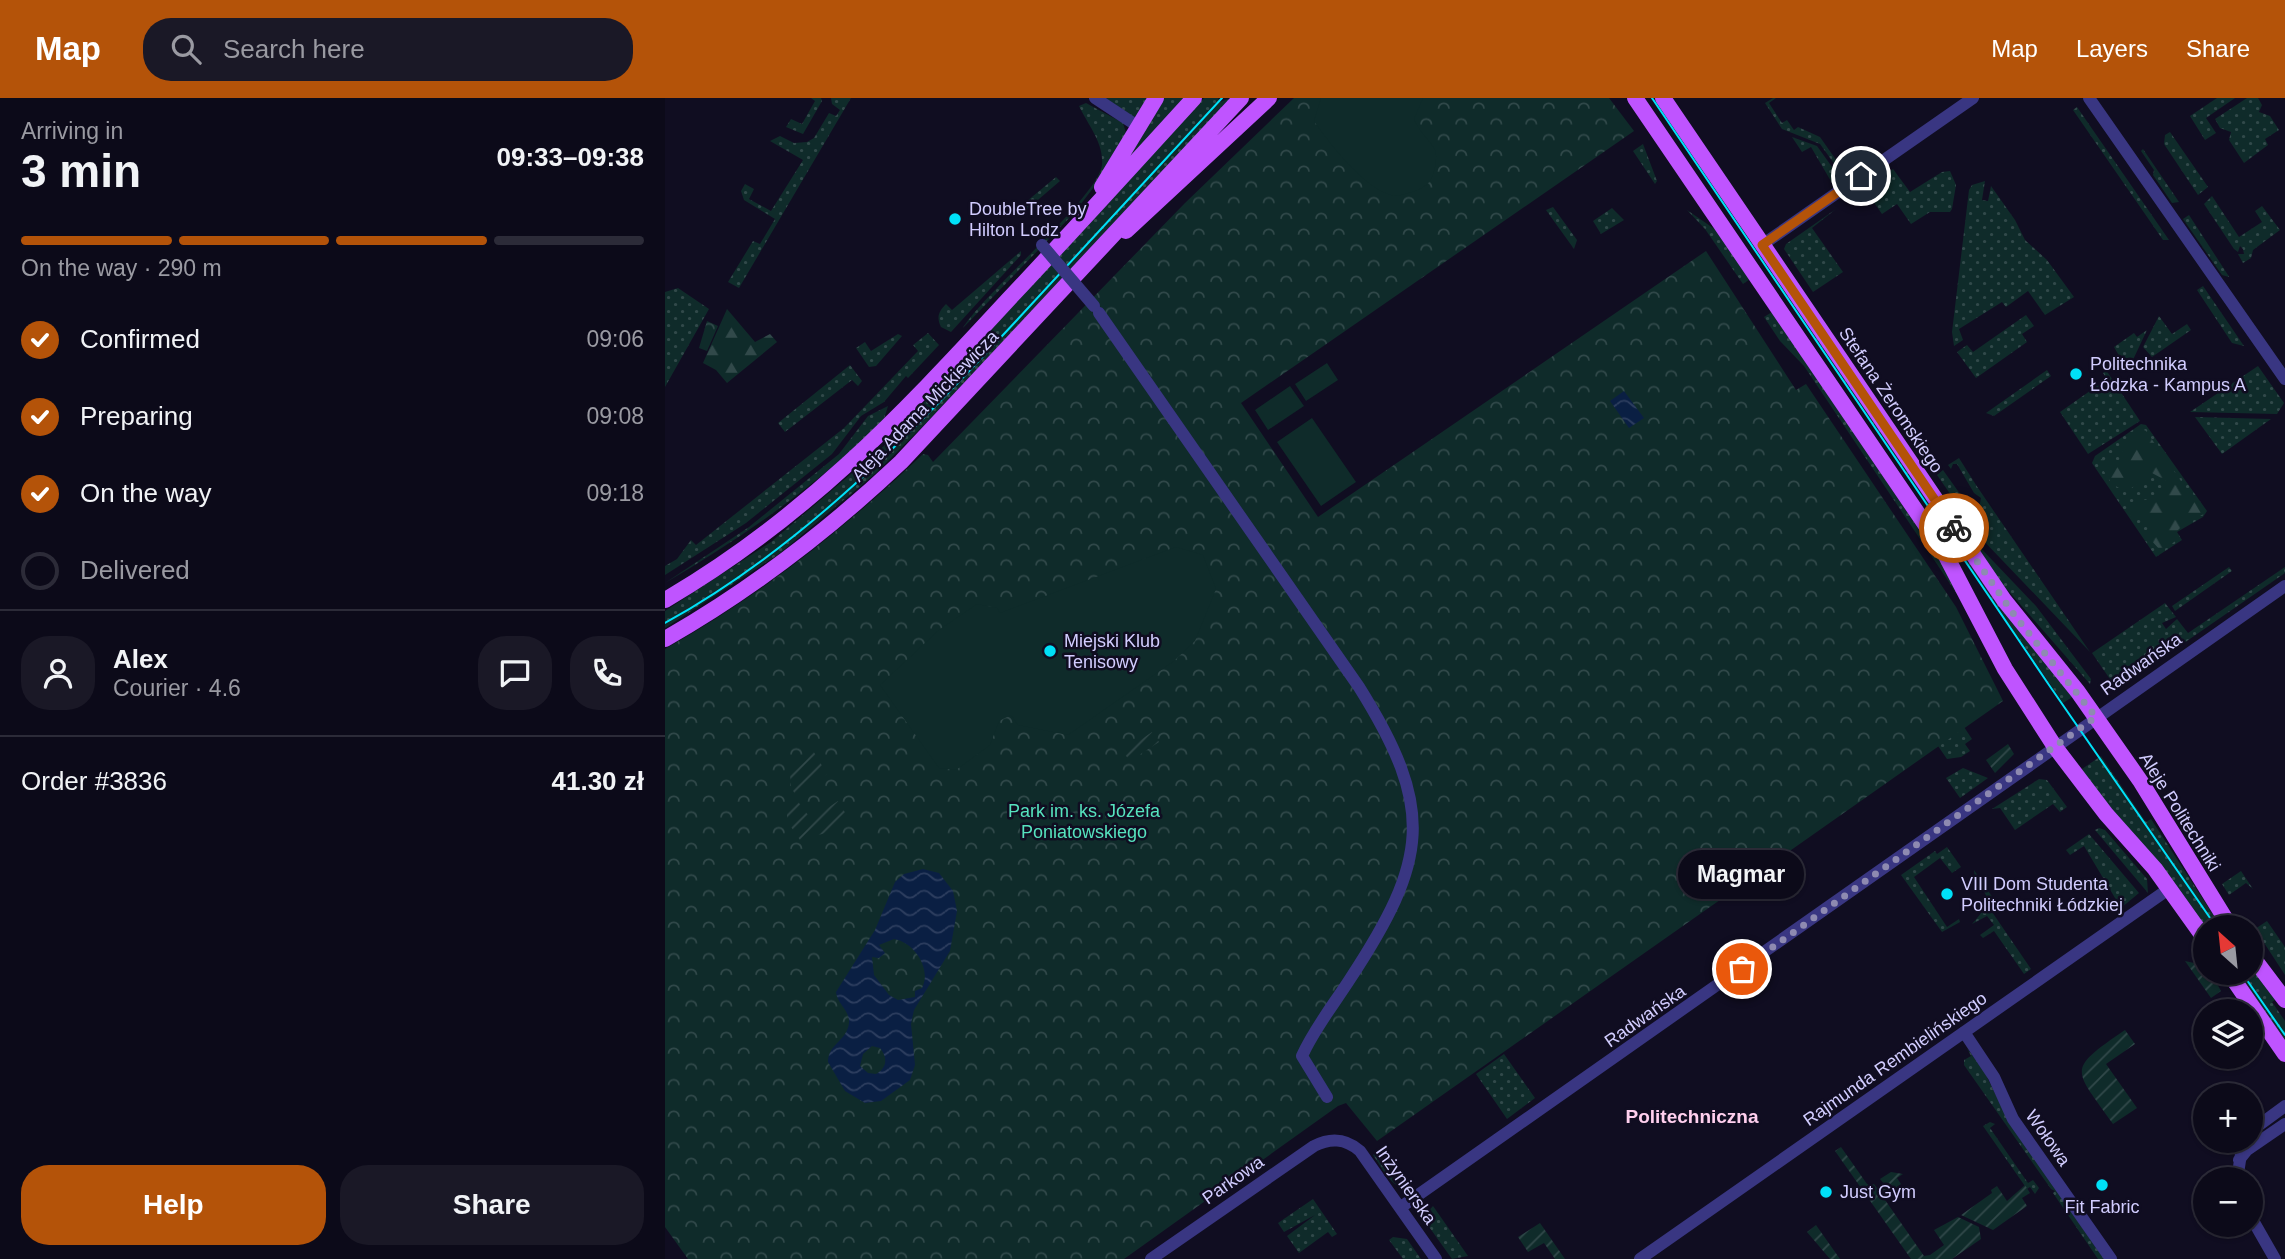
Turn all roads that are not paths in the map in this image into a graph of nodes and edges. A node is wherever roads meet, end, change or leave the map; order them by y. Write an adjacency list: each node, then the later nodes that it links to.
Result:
1 (1095, 98): 10 (street)
2 (1156, 98): 10 (main road, Aleja Adama Mickiewicza)
3 (1194, 98): 11 (main road, Aleja Adama Mickiewicza)
4 (1241, 98): 14 (main road, Aleja Adama Mickiewicza)
5 (1269, 98): 14 (main road, Aleja Adama Mickiewicza)
6 (1635, 98): 20 (main road)
7 (1663, 98): 13 (main road, Stefana Żeromskiego)
8 (1973, 98): 13 (street)
9 (2089, 98): 15 (street)
10 (1139, 127): 11 (main road, Aleja Adama Mickiewicza)
11 (1070, 232): 17 (main road, Aleja Adama Mickiewicza)
12 (1042, 245): 29 (street, bridge)
13 (1762, 245): 19 (main road, Stefana Żeromskiego)
14 (1094, 256): 18 (main road, Aleja Adama Mickiewicza)
15 (2285, 379)
16 (2285, 586): 19 (street, Radwańska)
17 (665, 600)
18 (665, 639)
19 (2096, 717): 20 (street, Radwańska); 22 (main road, Aleje Politechniki)
20 (2055, 747): 21 (main road); 37 (street, Radwańska)
21 (2170, 888): 23 (main road); 27 (street, Rajmunda Rembielińskiego)
22 (2223, 915)
23 (2193, 922)
24 (2263, 970): 26 (main road)
25 (2236, 985): 28 (main road)
26 (2285, 1000)
27 (1964, 1032): 41 (street, Rajmunda Rembielińskiego); 42 (street, Wołowa)
28 (2285, 1054)
29 (1327, 1097)
30 (2285, 1106): 31 (street)
31 (2263, 1122)
32 (2285, 1124): 35 (street)
33 (1339, 1140): 37 (street, Inżynierska); 39 (street, Parkowa)
34 (2240, 1153): 35 (street)
35 (2239, 1160): 36 (street)
36 (2238, 1167)
37 (1401, 1207): 40 (street, Inżynierska)
38 (2262, 1237): 43 (street)
39 (1151, 1259)
40 (1436, 1259)
41 (1640, 1259)
42 (2111, 1259)
43 (2275, 1259)

